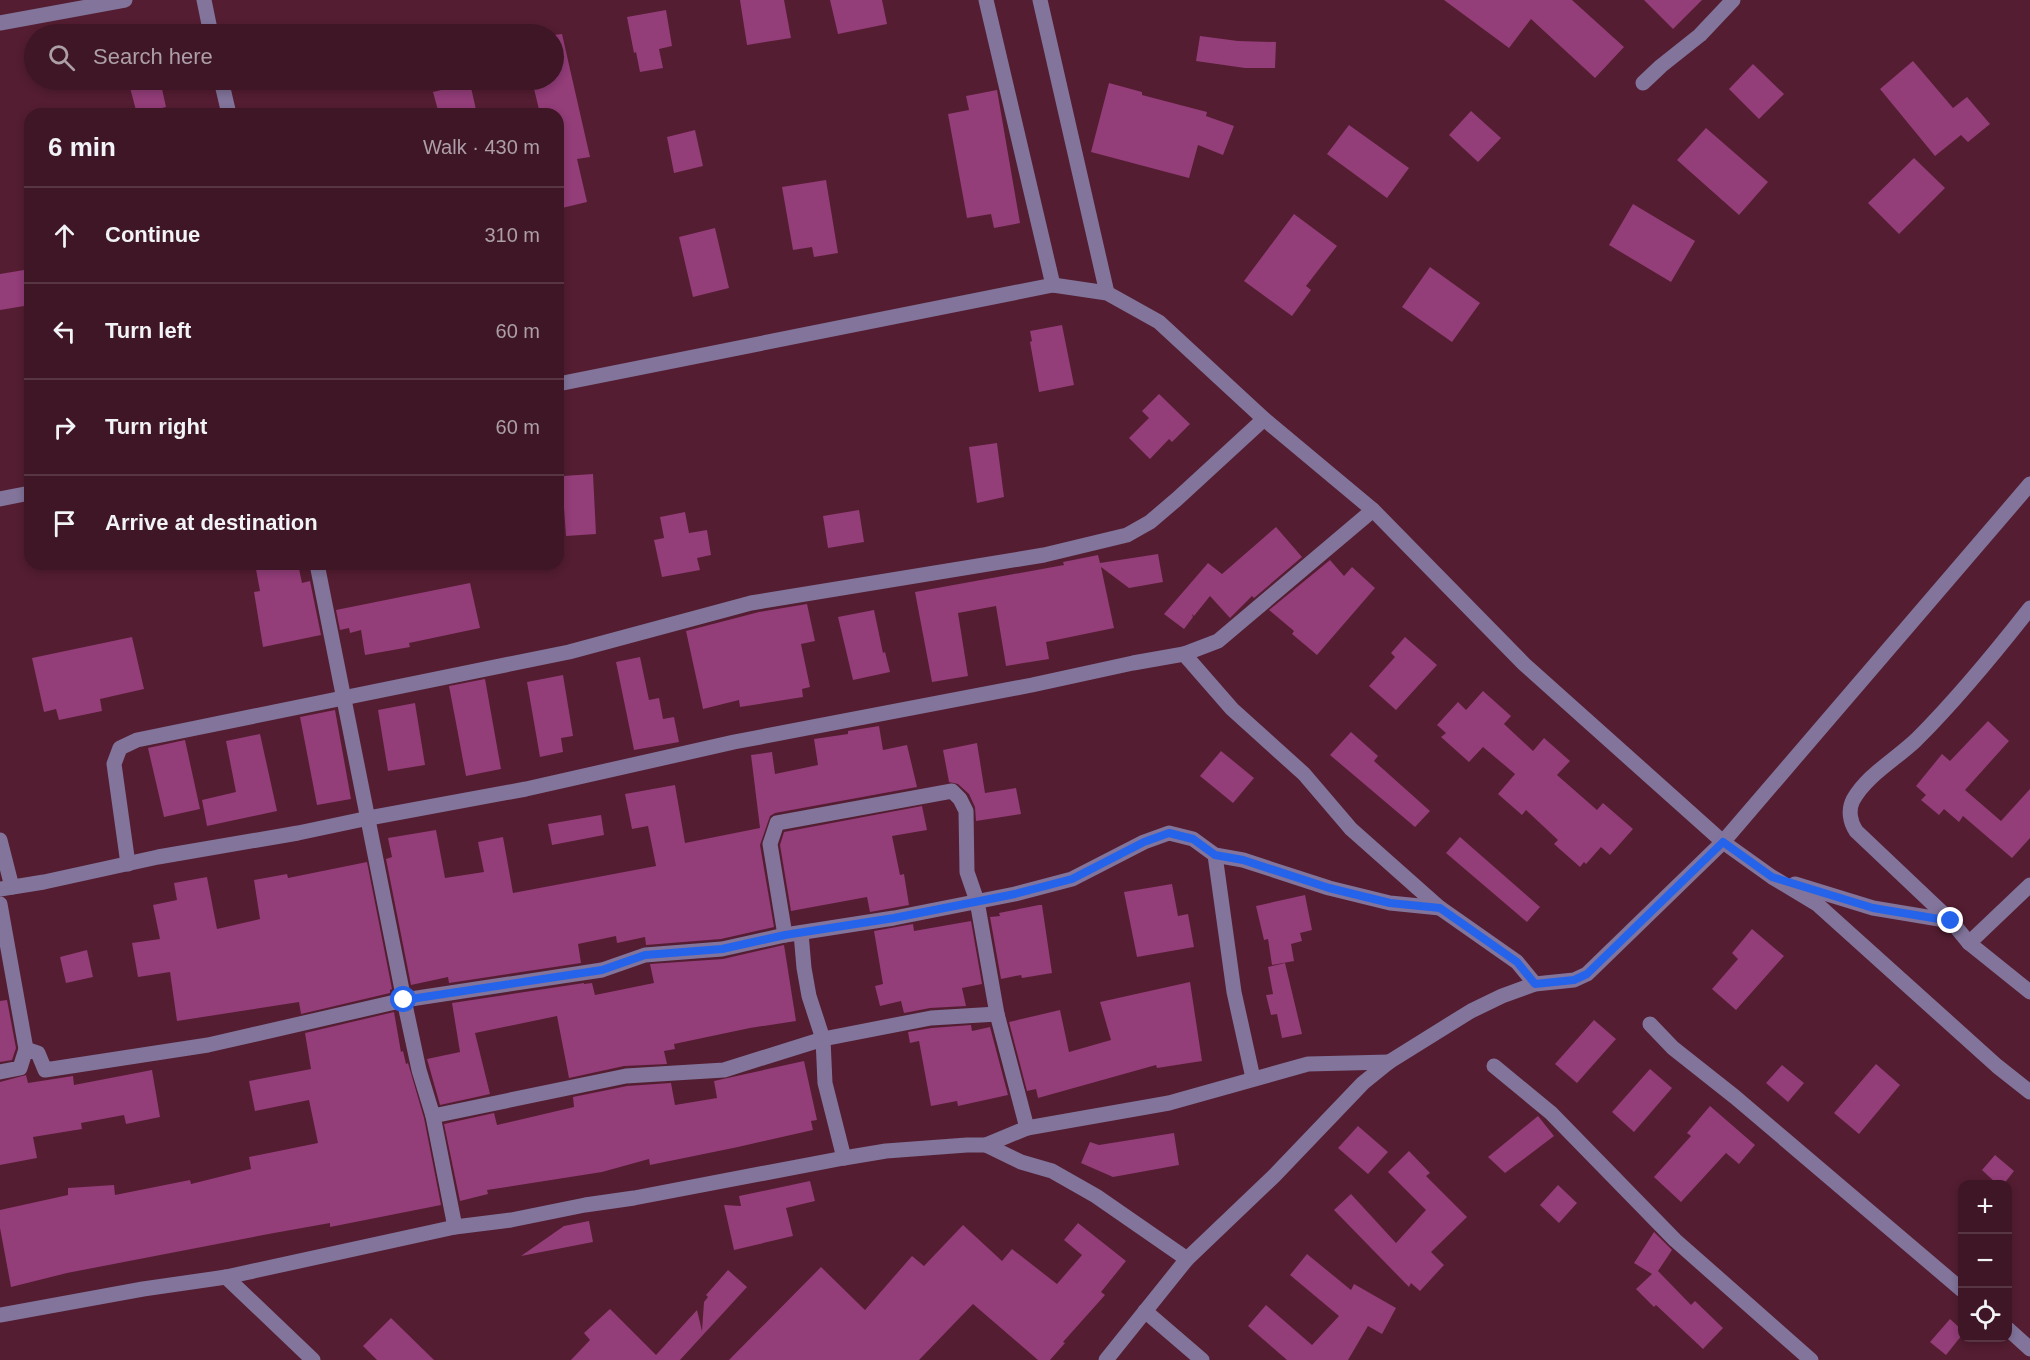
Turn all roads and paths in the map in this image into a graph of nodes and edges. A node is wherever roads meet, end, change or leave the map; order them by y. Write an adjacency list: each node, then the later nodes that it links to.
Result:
1 (125, 0): 6 (street)
2 (204, 0): 7 (street)
3 (986, 0): 11 (street)
4 (1040, 0): 12 (street)
5 (1733, 0): 8 (street)
6 (0, 23)
7 (209, 24)
8 (1643, 84)
9 (223, 90): 10 (street)
10 (228, 108)
11 (1053, 285): 12 (street); 13 (street)
12 (1107, 293): 14 (street)
13 (564, 383)
14 (1263, 419): 18 (street); 22 (street)
15 (2030, 484): 25 (street)
16 (24, 493): 17 (street)
17 (0, 499)
18 (1373, 510): 21 (street); 25 (street)
19 (318, 570): 22 (street)
20 (2030, 608): 34 (street)
21 (1184, 654): 23 (street); 33 (street)
22 (343, 698): 23 (street); 27 (street)
23 (369, 818): 27 (street); 40 (street)
24 (0, 840): 30 (street)
25 (1723, 842): 28 (street); 38 (street)
26 (1215, 855): 31 (street); 33 (street); 48 (street)
27 (128, 864): 30 (street)
28 (1772, 877): 34 (street); 49 (street)
29 (2030, 885): 37 (street)
30 (6, 888)
31 (976, 901): 35 (street); 36 (street); 41 (street)
32 (0, 904): 44 (street)
33 (1440, 908): 38 (street)
34 (1951, 921): 37 (street)
35 (801, 933): 36 (street); 43 (street)
36 (785, 935): 40 (street)
37 (1969, 943): 39 (street)
38 (1535, 984): 45 (street)
39 (2030, 992)
40 (404, 1000): 44 (street); 50 (street)
41 (997, 1014): 43 (street); 51 (street)
42 (1650, 1024): 57 (street)
43 (823, 1039): 50 (street); 53 (street)
44 (26, 1049): 47 (street)
45 (1389, 1062): 48 (street); 55 (street)
46 (1494, 1066): 65 (street)
47 (0, 1072)
48 (1253, 1078): 51 (street)
49 (2030, 1092)
50 (433, 1116): 54 (street)
51 (1027, 1128): 52 (street)
52 (986, 1145): 53 (street); 55 (street)
53 (844, 1158): 54 (street)
54 (455, 1227): 56 (street)
55 (1187, 1259): 58 (street)
56 (226, 1277): 59 (street); 62 (street)
57 (1960, 1288)
58 (1145, 1311): 63 (street); 64 (street)
59 (0, 1315)
60 (2012, 1333): 61 (street)
61 (2030, 1349)
62 (313, 1360)
63 (1106, 1360)
64 (1202, 1360)
65 (1811, 1360)

